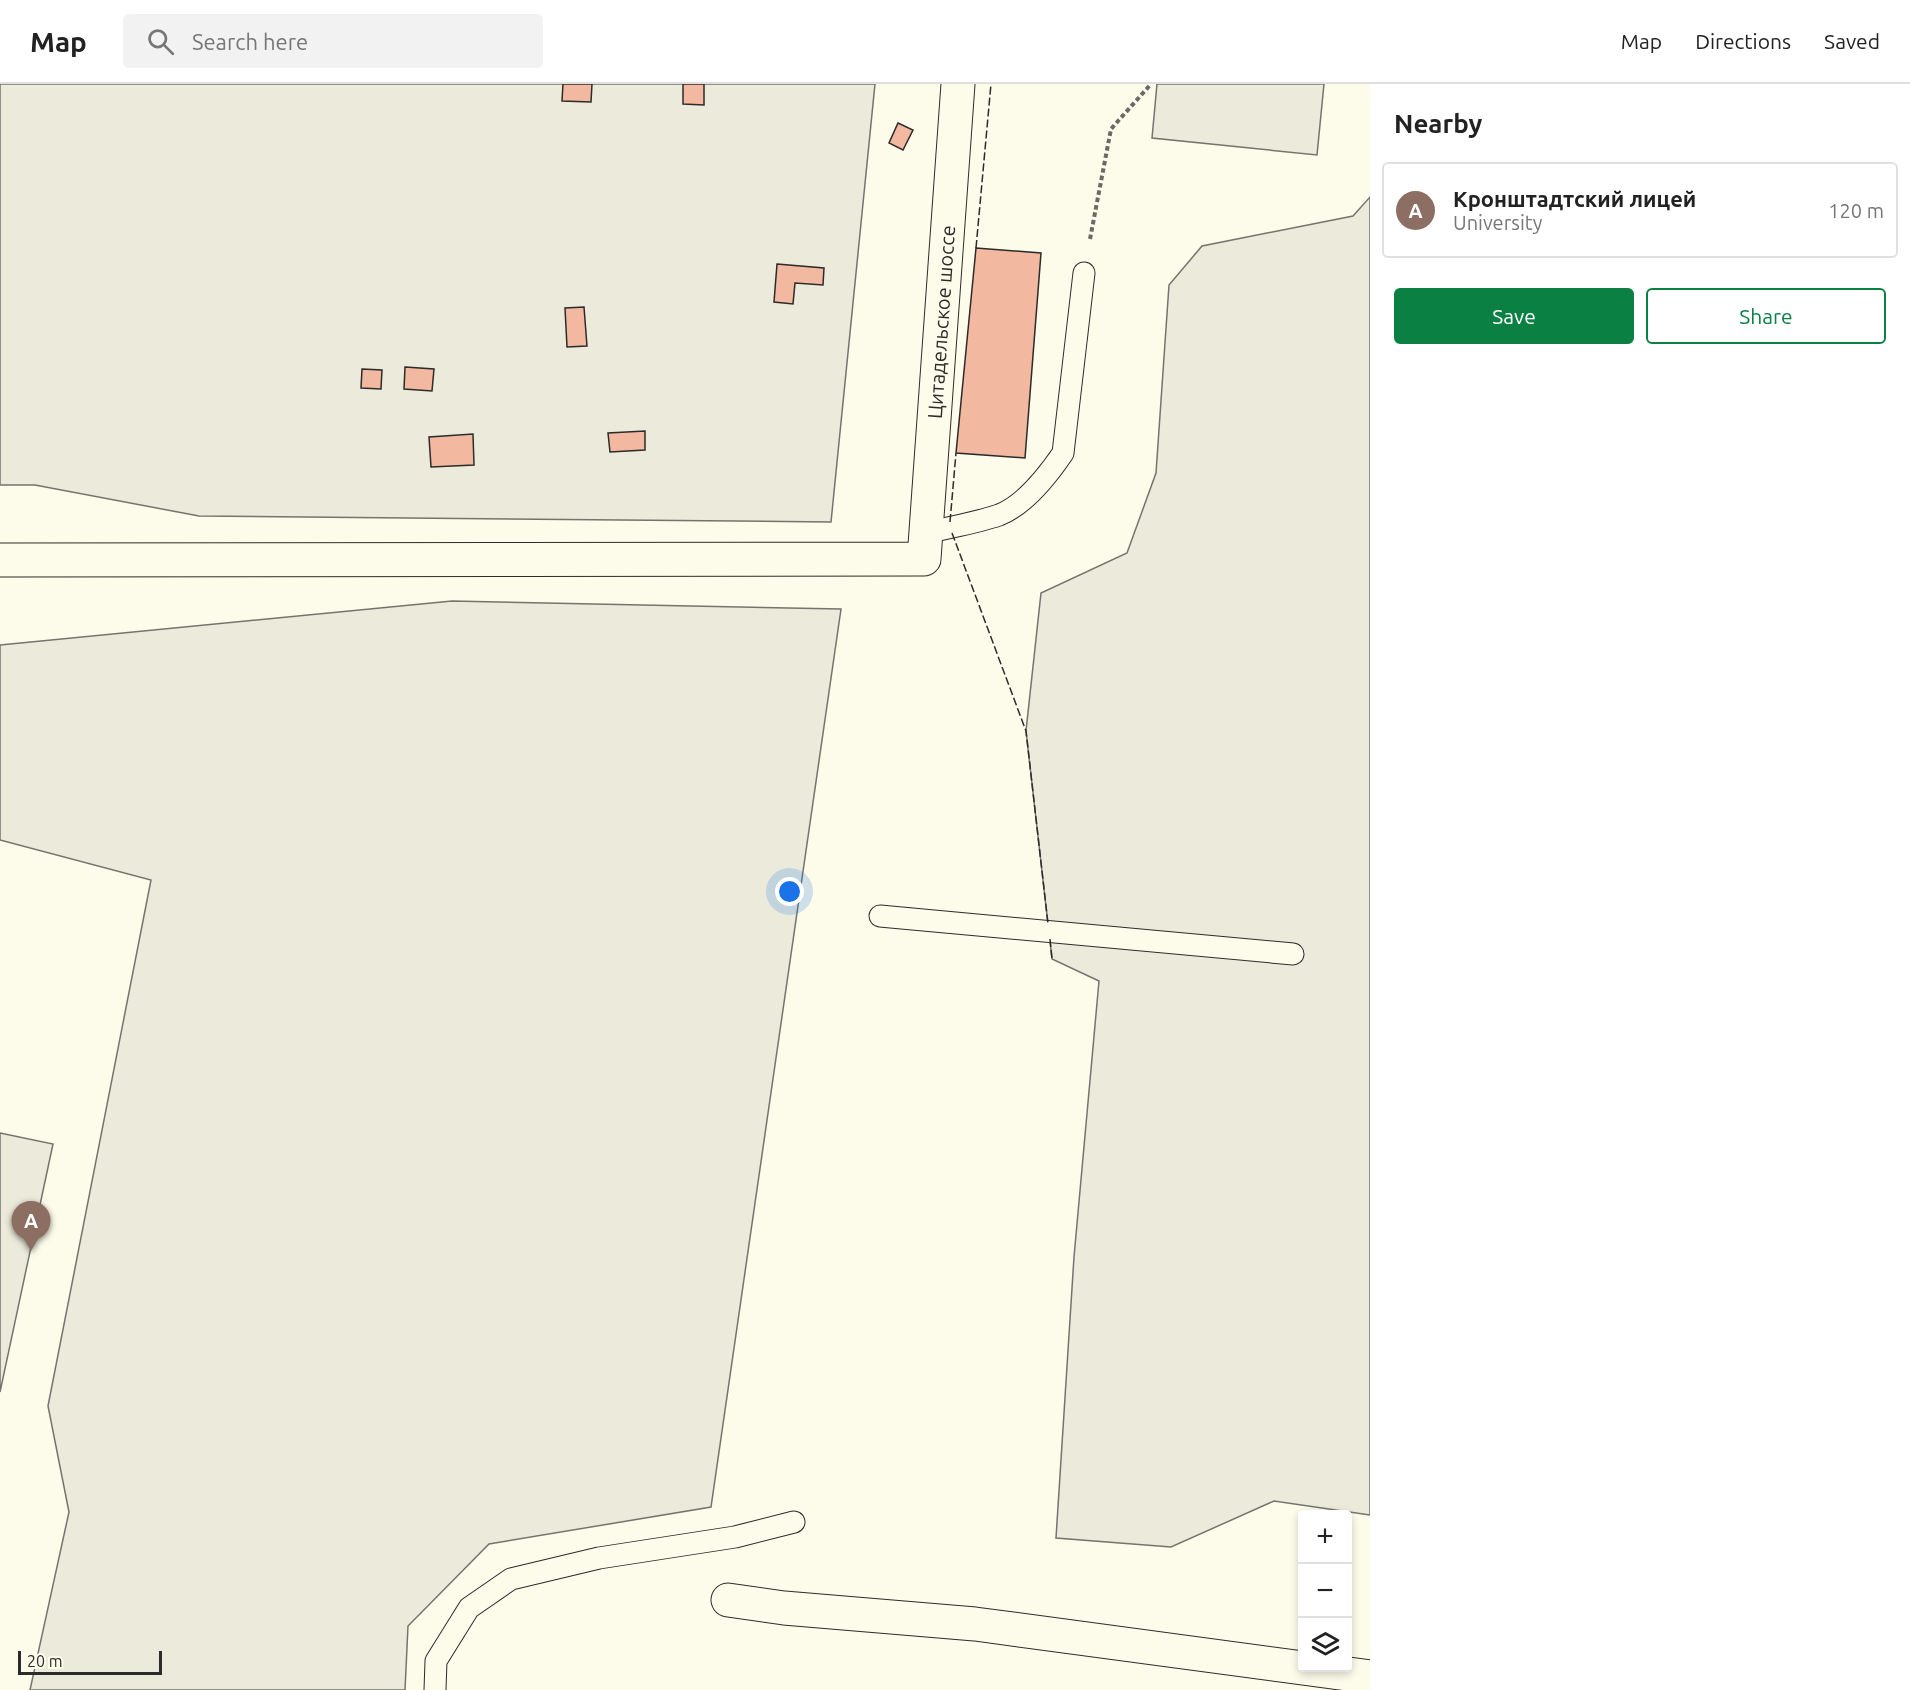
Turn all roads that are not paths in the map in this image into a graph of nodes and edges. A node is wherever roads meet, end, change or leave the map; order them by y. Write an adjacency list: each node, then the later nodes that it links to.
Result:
1 (958, 84): 3 (street, Цитадельское шоссе)
2 (1084, 273): 3 (lane)
3 (925, 546): 4 (street)
4 (0, 560)
5 (880, 916): 6 (lane)
6 (1293, 954)
7 (794, 1522): 10 (lane)
8 (728, 1600): 9 (street)
9 (1370, 1677)
10 (435, 1690)

